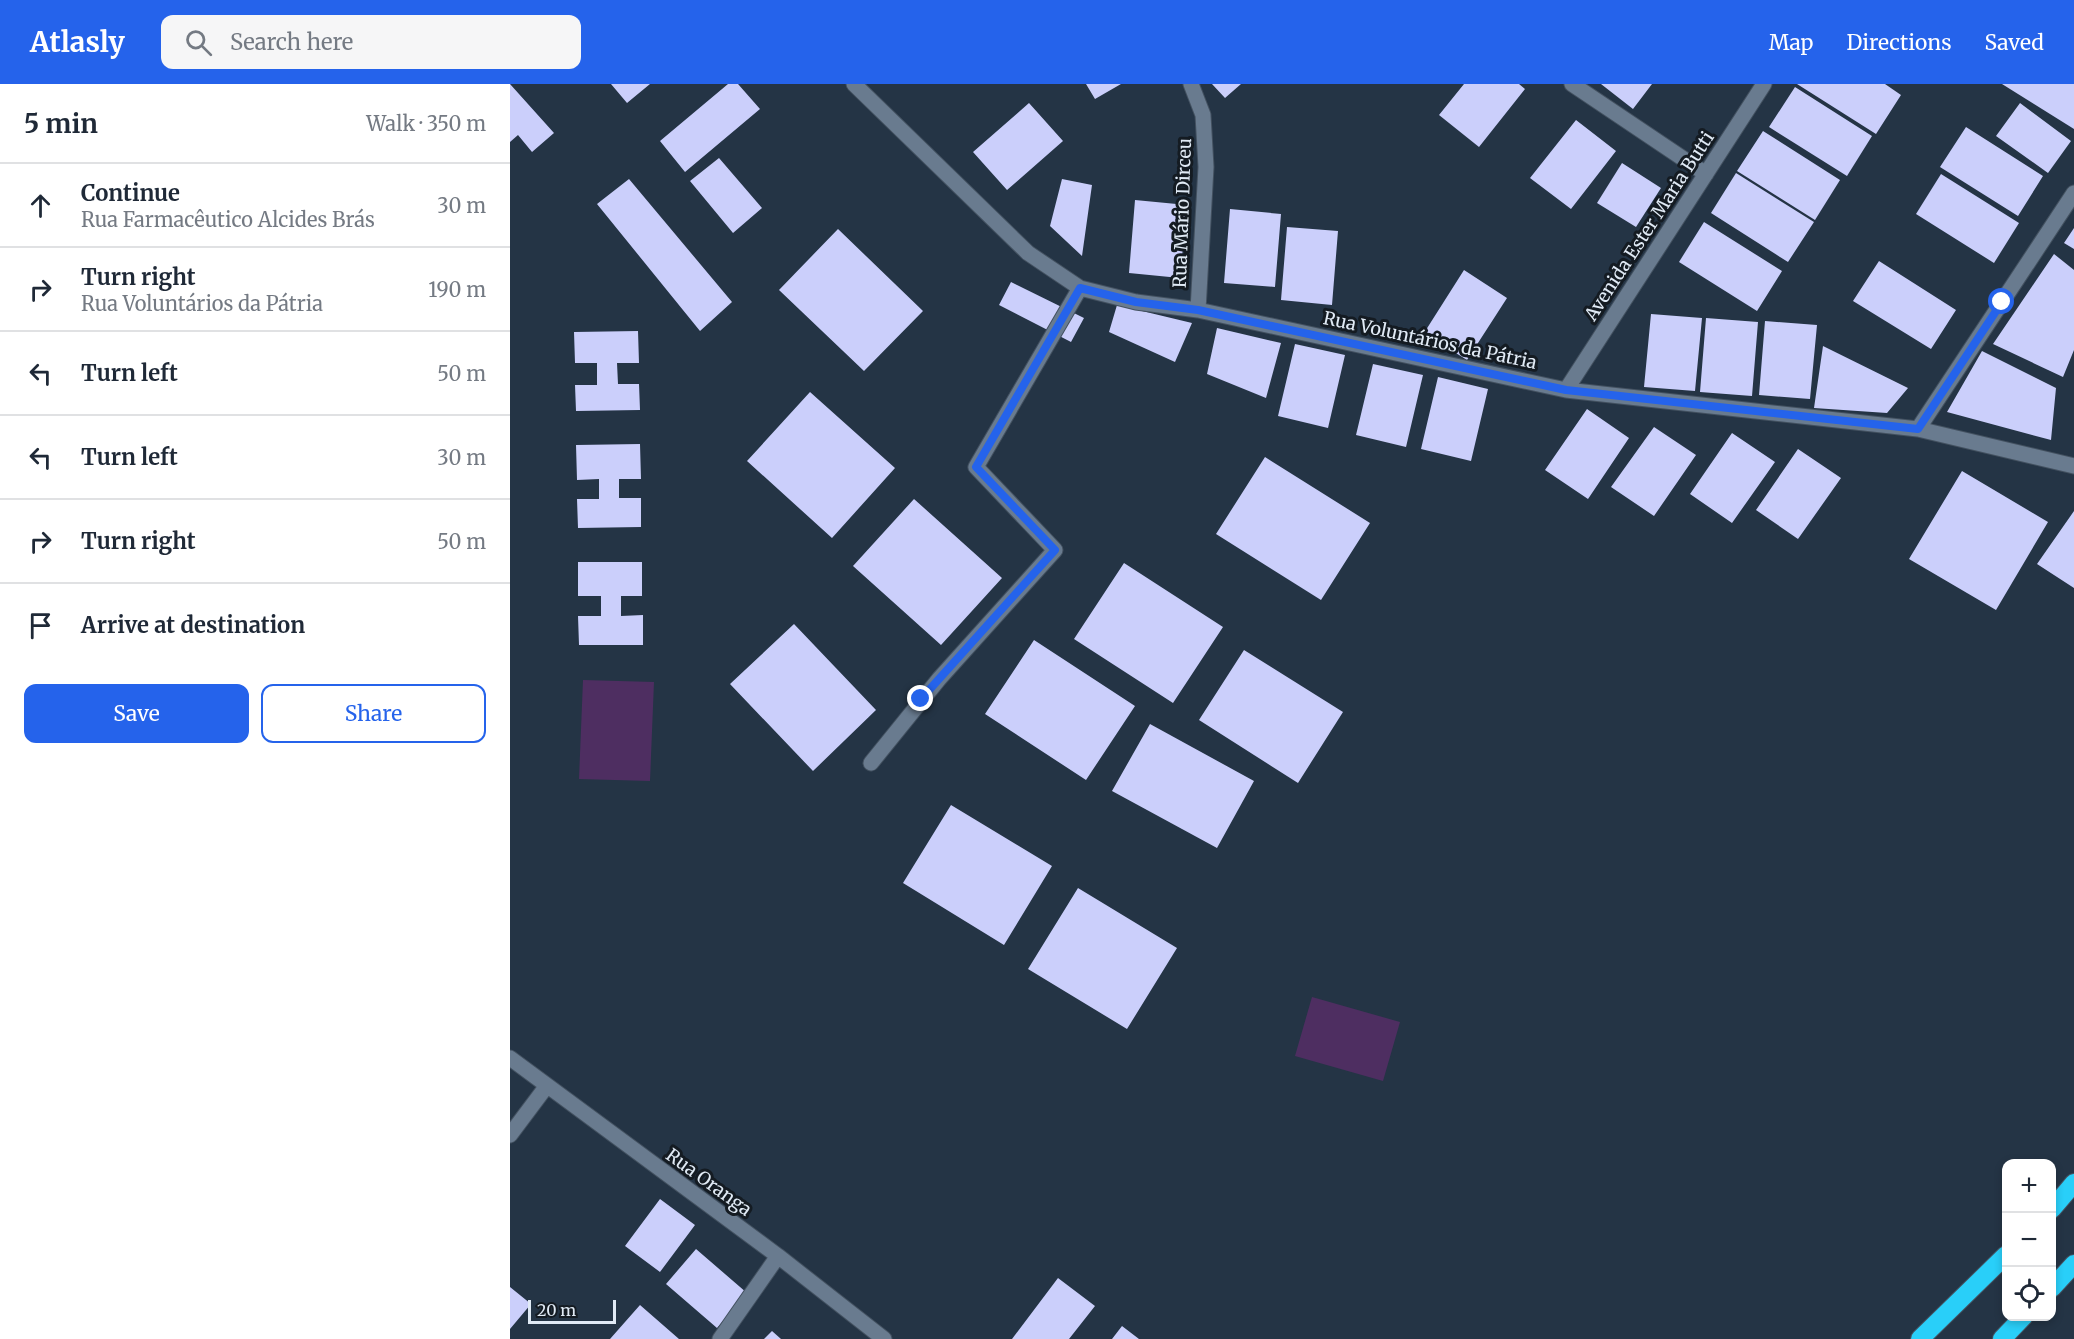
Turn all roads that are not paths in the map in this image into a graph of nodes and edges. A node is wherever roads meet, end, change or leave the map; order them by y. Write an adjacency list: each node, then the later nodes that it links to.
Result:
1 (854, 84): 7 (street, Rua Voluntários da Pátria)
2 (1191, 84): 8 (street, Rua Mário Dirceu)
3 (1572, 84): 5 (street)
4 (1764, 84): 5 (street, Avenida Ester Maria Butti)
5 (1706, 174): 9 (street, Avenida Ester Maria Butti)
6 (2074, 193): 10 (street)
7 (1080, 288): 8 (street, Rua Voluntários da Pátria); 12 (street)
8 (1198, 310): 9 (street, Rua Voluntários da Pátria)
9 (1566, 390): 10 (street, Rua Voluntários da Pátria)
10 (1918, 429): 11 (street, Rua Voluntários da Pátria)
11 (2074, 466)
12 (871, 762)
13 (510, 1059): 14 (street, Rua Oranga)
14 (546, 1087): 15 (street); 18 (street, Rua Oranga)
15 (510, 1135)
16 (2074, 1183): 17 (highway)
17 (2056, 1204)
18 (778, 1256): 23 (street); 24 (street, Rua Oranga)
19 (2002, 1260): 25 (highway)
20 (2074, 1264): 21 (highway)
21 (2056, 1284)
22 (2020, 1321): 26 (highway)
23 (720, 1339)
24 (884, 1339)
25 (1920, 1339)
26 (2002, 1339)

